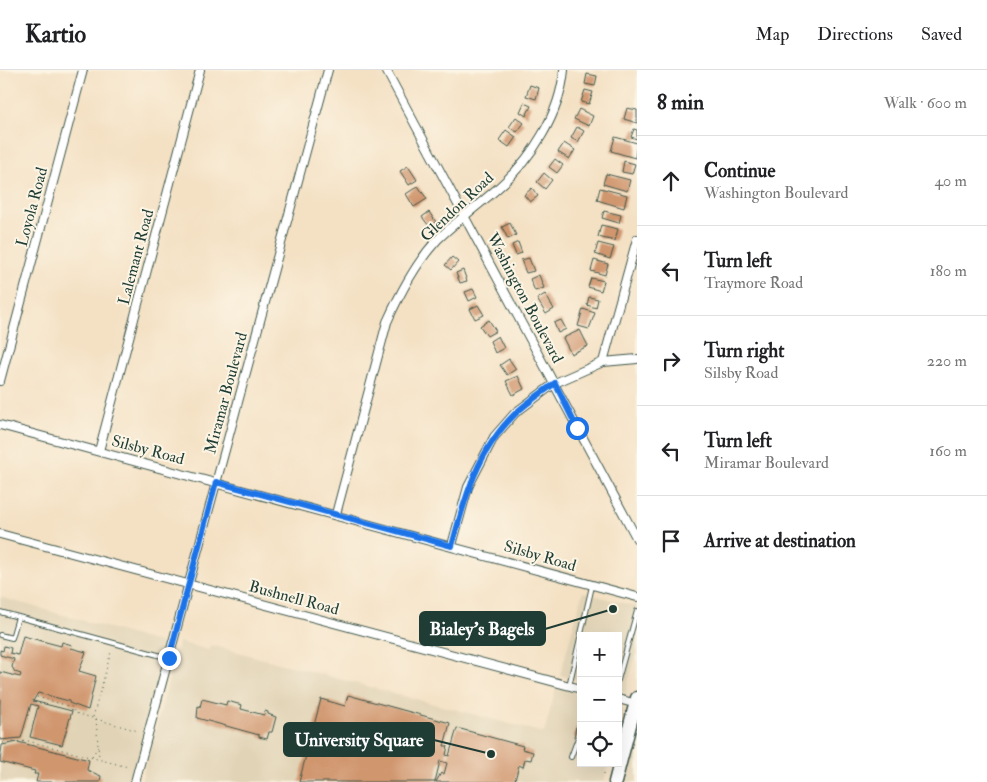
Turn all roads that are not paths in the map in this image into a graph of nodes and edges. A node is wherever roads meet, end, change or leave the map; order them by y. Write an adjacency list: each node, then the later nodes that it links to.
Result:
1 (83, 70): 10 (street, Loyola Road)
2 (200, 70): 13 (street, Lalemant Road)
3 (328, 70): 14 (street, Miramar Boulevard)
4 (386, 70): 6 (street, Washington Boulevard)
5 (564, 70): 6 (street, Glendon Road)
6 (464, 214): 11 (street, Washington Boulevard); 15 (street, Glendon Road)
7 (637, 239): 9 (street)
8 (637, 359): 9 (street)
9 (603, 362): 11 (street)
10 (0, 381)
11 (555, 383): 17 (street, Washington Boulevard); 18 (street)
12 (0, 425): 13 (street, Silsby Road)
13 (98, 451): 14 (street, Silsby Road)
14 (216, 482): 15 (street, Silsby Road); 19 (street, Miramar Boulevard)
15 (336, 514): 18 (street, Silsby Road)
16 (0, 534): 19 (street, Bushnell Road)
17 (637, 539)
18 (452, 546): 20 (street, Silsby Road)
19 (189, 584): 26 (street, Miramar Boulevard); 28 (street, Bushnell Road)
20 (592, 585): 21 (street, Silsby Road); 28 (lane)
21 (637, 597)
22 (637, 611): 27 (lane)
23 (0, 612): 24 (lane)
24 (18, 617): 25 (lane); 26 (lane)
25 (0, 635)
26 (169, 658): 34 (street, Miramar Boulevard)
27 (619, 677)
28 (569, 686): 29 (street, Bushnell Road)
29 (577, 688)
30 (622, 700): 31 (street)
31 (636, 702): 35 (main road)
32 (577, 741): 33 (lane)
33 (571, 757)
34 (136, 782)
35 (615, 782)

